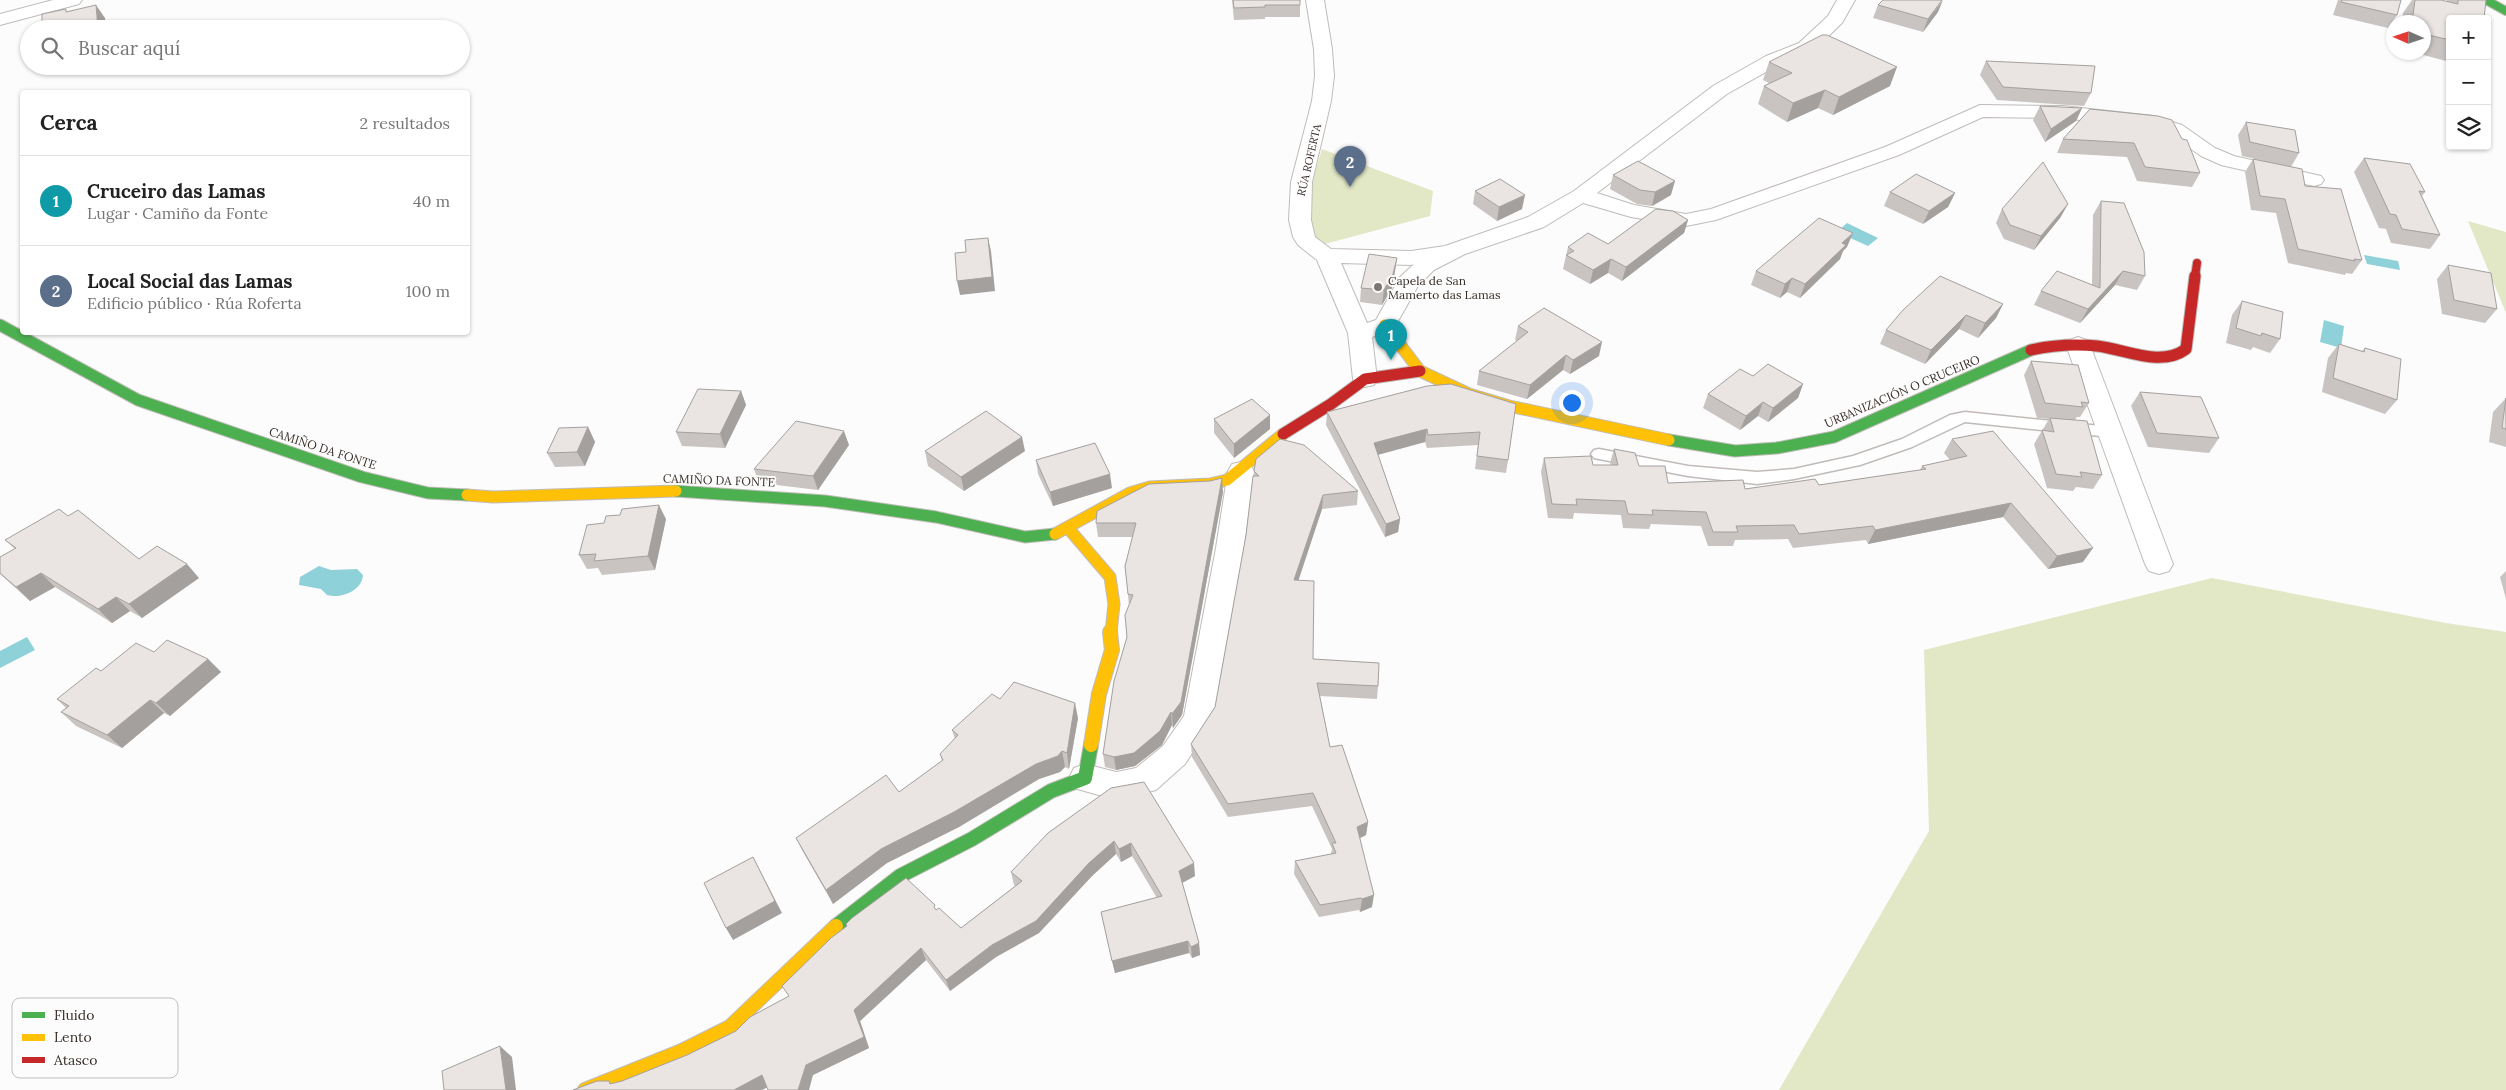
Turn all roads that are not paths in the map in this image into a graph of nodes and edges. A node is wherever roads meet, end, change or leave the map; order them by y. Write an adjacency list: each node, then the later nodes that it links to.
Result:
1 (73, 0): 6 (street)
2 (1315, 0): 10 (street, RÚA ROFERTA)
3 (1846, 0): 8 (street)
4 (2486, 0): 5 (street)
5 (2506, 11)
6 (0, 20)
7 (2314, 180): 8 (street)
8 (1581, 194): 9 (street)
9 (1458, 249): 10 (street); 13 (street)
10 (1326, 256): 14 (street, RÚA ROFERTA)
11 (2197, 263): 15 (street, URBANIZACIÓN O CRUCEIRO)
12 (0, 325): 21 (street, CAMIÑO DA FONTE)
13 (1385, 325): 14 (street); 16 (street)
14 (1360, 333): 17 (street, RÚA ROFERTA)
15 (2078, 345): 16 (street, URBANIZACIÓN O CRUCEIRO); 18 (street)
16 (1420, 371): 17 (street, CAMIÑO DA FONTE)
17 (1365, 379): 20 (street, CAMIÑO DA FONTE)
18 (2110, 432): 19 (lane); 22 (street)
19 (1599, 454)
20 (1241, 471): 21 (street, CAMIÑO DA FONTE); 23 (street)
21 (1068, 528): 23 (street)
22 (2159, 564)
23 (1085, 778): 24 (street)
24 (585, 1090)

